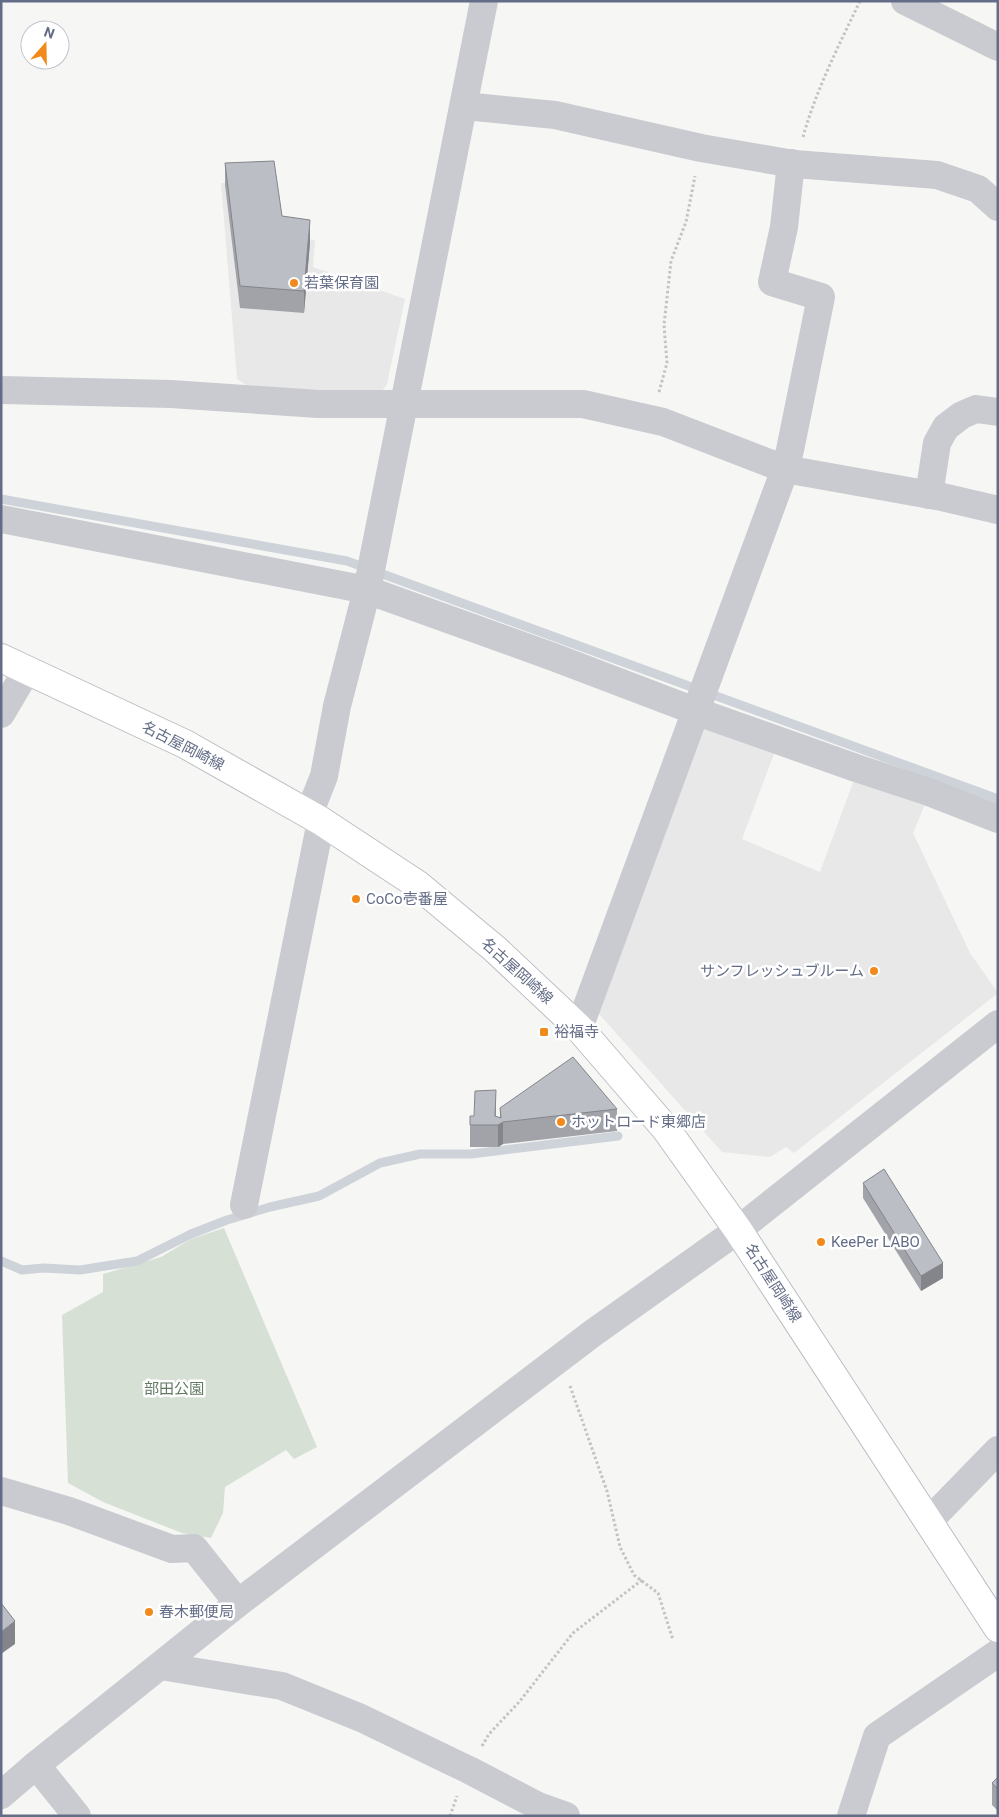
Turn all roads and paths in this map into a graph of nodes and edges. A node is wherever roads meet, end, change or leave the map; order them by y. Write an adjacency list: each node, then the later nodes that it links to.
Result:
1 (484, 1): 5 (street)
2 (860, 1): 7 (path)
3 (905, 1): 4 (street)
4 (998, 47)
5 (464, 106): 6 (street); 10 (street)
6 (701, 148): 7 (street); 12 (path)
7 (795, 164): 8 (street); 13 (street)
8 (998, 207)
9 (1, 390): 10 (street)
10 (405, 404): 12 (street); 17 (street)
11 (998, 412): 14 (street)
12 (651, 420): 13 (street)
13 (784, 469): 14 (street); 20 (street)
14 (929, 495): 15 (street)
15 (998, 510)
16 (1, 519): 17 (street)
17 (367, 590): 20 (street); 22 (street)
18 (1, 658): 19 (main road, 名古屋岡崎線)
19 (27, 670): 21 (street); 22 (main road, 名古屋岡崎線)
20 (695, 711): 23 (street); 25 (street)
21 (1, 714)
22 (315, 818): 25 (main road, 名古屋岡崎線); 26 (street)
23 (998, 819)
24 (998, 1024): 27 (street)
25 (579, 1028): 27 (main road, 名古屋岡崎線)
26 (244, 1205)
27 (738, 1230): 28 (street); 31 (main road, 名古屋岡崎線)
28 (557, 1361): 32 (path); 33 (street)
29 (998, 1450): 31 (street)
30 (1, 1491): 33 (street)
31 (929, 1521): 34 (main road, 名古屋岡崎線)
32 (642, 1580): 35 (path); 39 (path)
33 (238, 1603): 37 (street)
34 (998, 1628)
35 (673, 1640)
36 (998, 1653): 44 (street)
37 (161, 1666): 38 (street); 39 (street)
38 (36, 1765): 40 (street); 41 (street)
39 (468, 1770): 42 (path); 43 (street)
40 (1, 1795)
41 (77, 1816)
42 (450, 1816)
43 (566, 1816)
44 (851, 1816)

